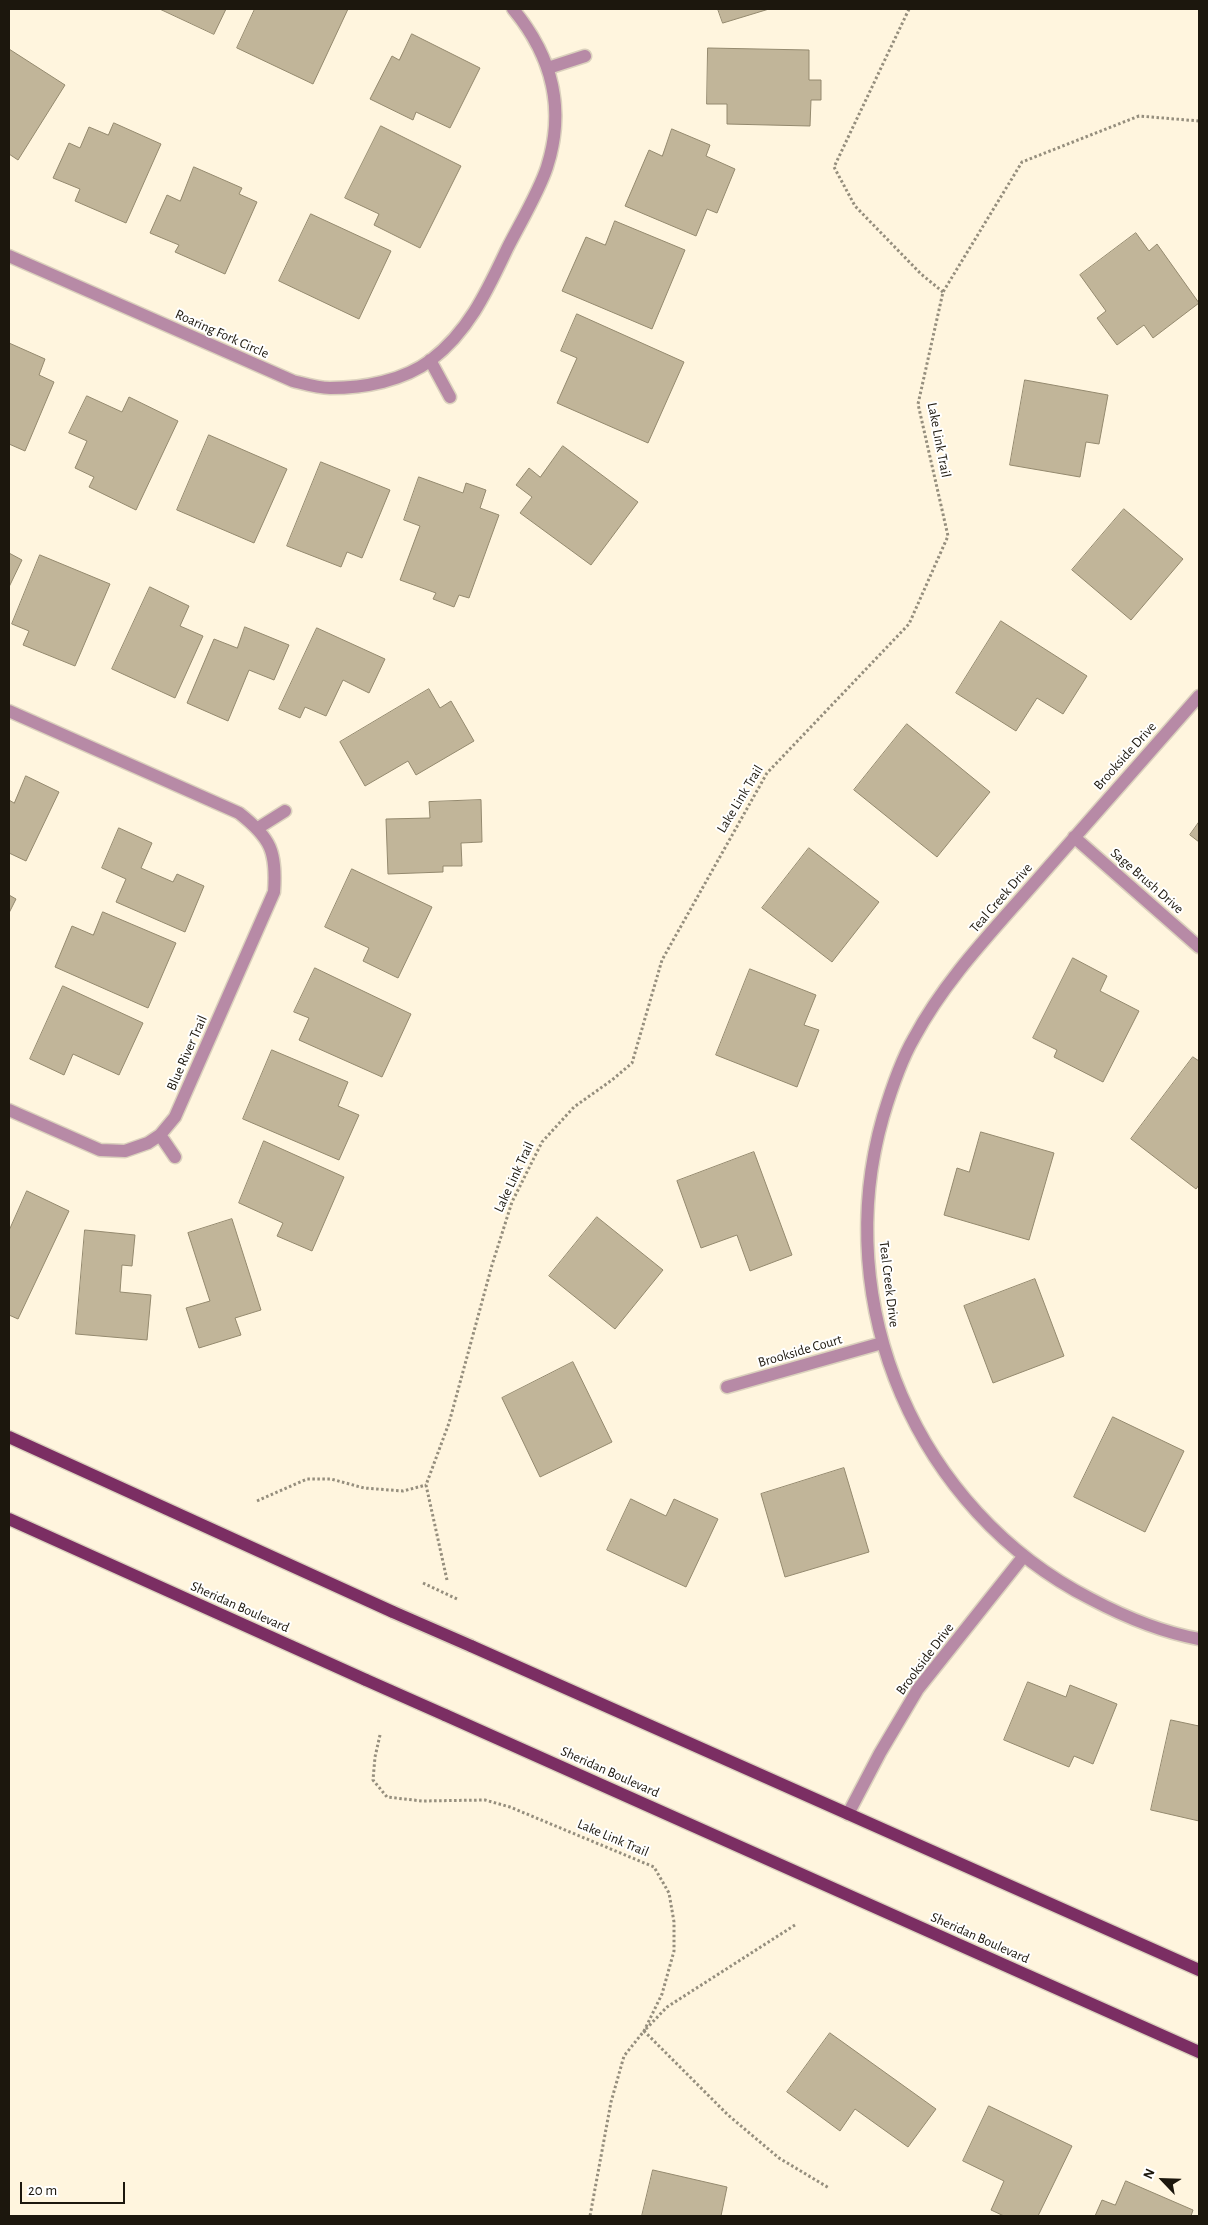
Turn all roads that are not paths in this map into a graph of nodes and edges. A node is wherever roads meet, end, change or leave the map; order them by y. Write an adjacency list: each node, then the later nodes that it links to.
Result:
1 (513, 9): 3 (street, Roaring Fork Circle)
2 (585, 56): 3 (street)
3 (548, 68): 5 (street, Roaring Fork Circle)
4 (9, 256): 5 (street, Roaring Fork Circle)
5 (430, 360): 6 (street)
6 (450, 397)
7 (1199, 696): 11 (street, Brookside Drive)
8 (9, 710): 10 (street, Blue River Trail)
9 (285, 811): 10 (street)
10 (258, 828): 14 (street, Blue River Trail)
11 (1074, 837): 12 (street, Sage Brush Drive); 16 (street, Teal Creek Drive)
12 (1199, 947)
13 (9, 1110): 14 (street, Blue River Trail)
14 (160, 1135): 15 (street)
15 (176, 1157)
16 (882, 1343): 17 (street, Brookside Court); 20 (street, Teal Creek Drive)
17 (727, 1387)
18 (9, 1438): 22 (main road, bridge)
19 (9, 1519): 24 (main road, Sheridan Boulevard, bridge)
20 (1023, 1556): 21 (street, Teal Creek Drive); 22 (street, Brookside Drive)
21 (1199, 1638)
22 (848, 1814): 23 (main road)
23 (1199, 1970)
24 (1199, 2052)

